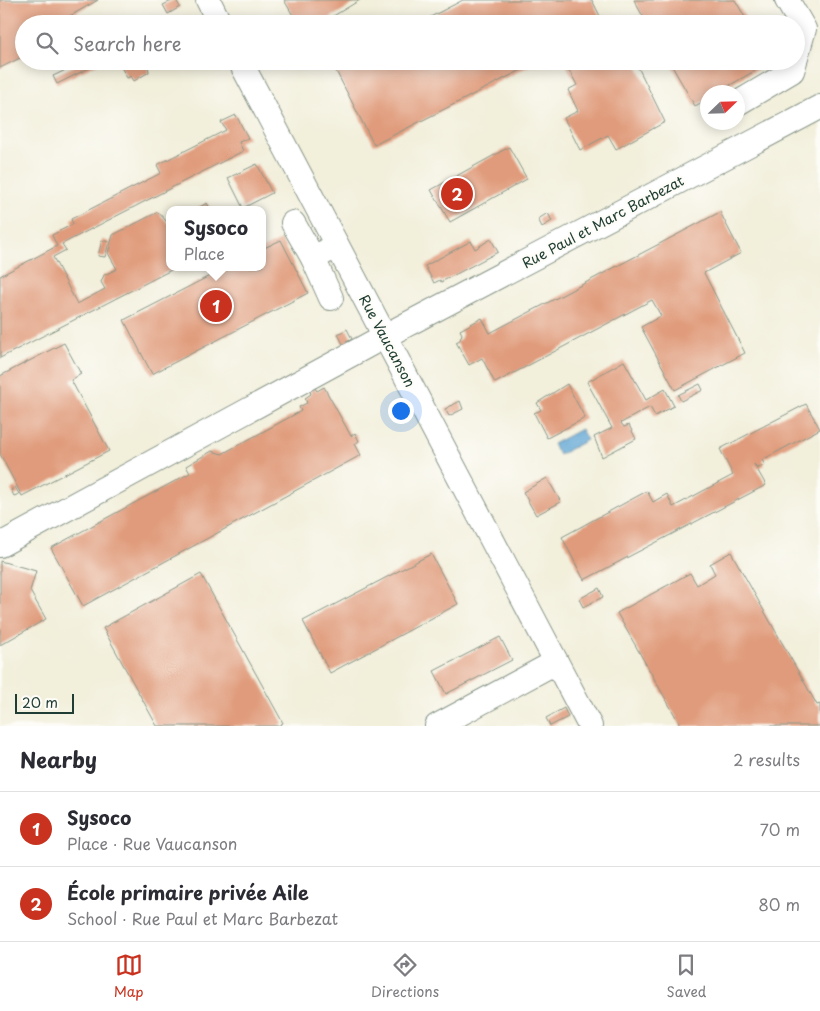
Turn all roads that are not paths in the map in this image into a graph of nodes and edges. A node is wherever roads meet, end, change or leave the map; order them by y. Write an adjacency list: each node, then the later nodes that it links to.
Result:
1 (208, 0): 3 (street)
2 (787, 0): 4 (street)
3 (216, 15)
4 (796, 15)
5 (245, 70): 10 (street, Rue Vaucanson)
6 (792, 70): 7 (street)
7 (745, 98)
8 (820, 107): 13 (street, Rue Paul et Marc Barbezat)
9 (293, 223): 11 (street)
10 (337, 246): 11 (street); 13 (street, Rue Vaucanson)
11 (312, 258): 12 (street)
12 (331, 298)
13 (385, 336): 14 (street, Rue Paul et Marc Barbezat); 15 (street, Rue Vaucanson)
14 (0, 546)
15 (556, 662): 16 (street); 17 (street, Rue Vaucanson)
16 (437, 726)
17 (590, 726)

